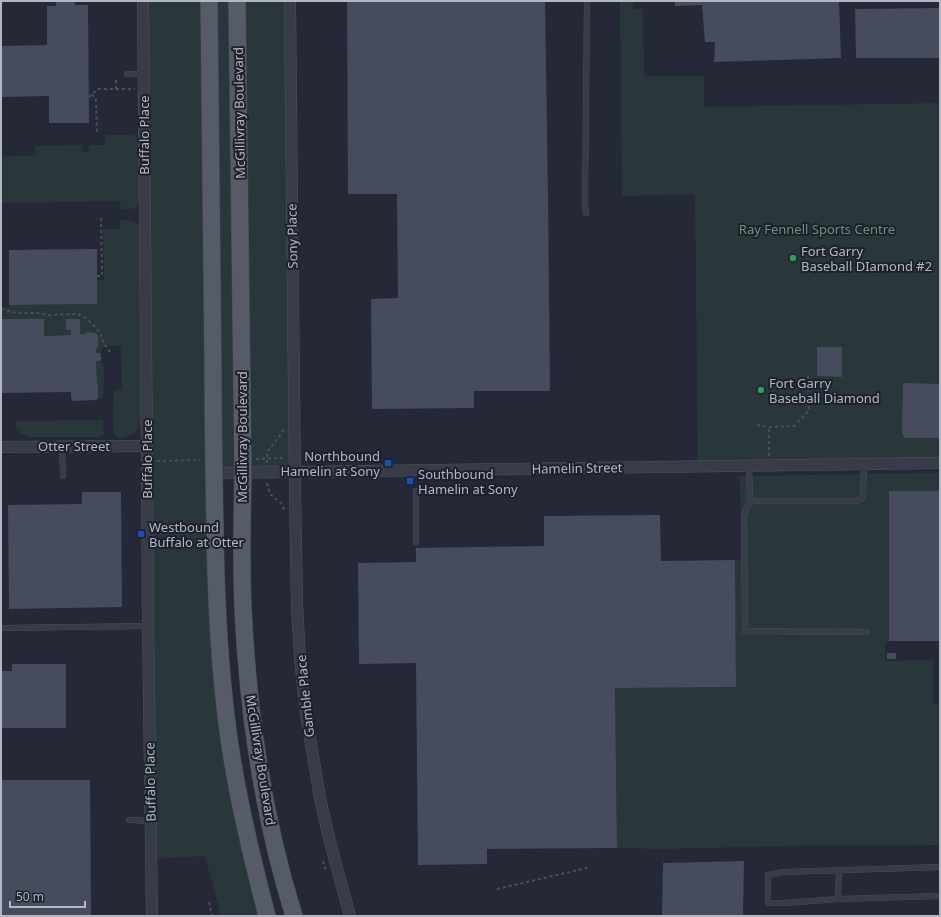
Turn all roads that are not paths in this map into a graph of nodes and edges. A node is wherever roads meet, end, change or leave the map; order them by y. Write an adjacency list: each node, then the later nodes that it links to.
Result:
1 (143, 1): 7 (street, Buffalo Place)
2 (209, 1): 16 (main road, McGillivray Boulevard)
3 (237, 1): 17 (main road, McGillivray Boulevard)
4 (290, 1): 15 (street, Sony Place)
5 (587, 1): 8 (lane)
6 (127, 74): 7 (lane)
7 (144, 74): 10 (street, Buffalo Place)
8 (586, 213)
9 (62, 446): 10 (street, Otter Street); 11 (street, Otter Street); 18 (lane)
10 (147, 446): 22 (street, Buffalo Place)
11 (1, 447)
12 (940, 463): 13 (street, Hamelin Street)
13 (864, 464): 14 (street, Hamelin Street); 20 (lane)
14 (749, 466): 15 (street, Hamelin Street); 20 (lane)
15 (294, 472): 17 (street, Hamelin Street); 34 (street, Gamble Place)
16 (214, 473): 17 (street, Hamelin Street); 32 (main road, McGillivray Boulevard)
17 (243, 473): 33 (main road, McGillivray Boulevard)
18 (63, 476)
19 (416, 491): 21 (lane)
20 (750, 501): 24 (lane)
21 (416, 542)
22 (148, 626): 23 (lane); 26 (street, Buffalo Place)
23 (1, 628)
24 (868, 632)
25 (129, 820): 26 (lane)
26 (151, 821): 31 (street, Buffalo Place)
27 (940, 867): 28 (lane)
28 (838, 870): 30 (lane); 30 (lane)
29 (940, 896): 30 (lane)
30 (838, 898)
31 (152, 916)
32 (267, 916)
33 (294, 916)
34 (350, 916)

